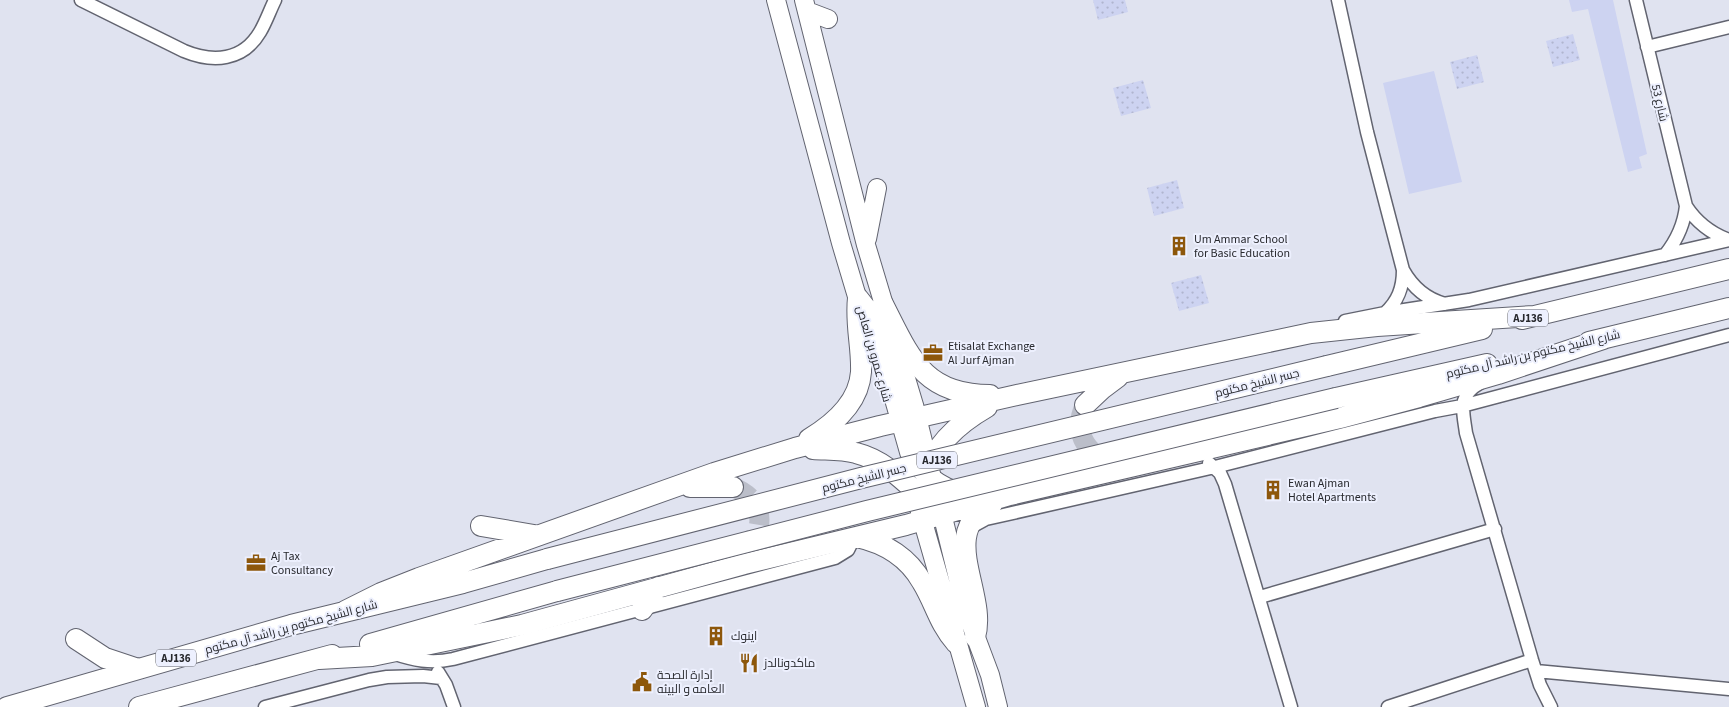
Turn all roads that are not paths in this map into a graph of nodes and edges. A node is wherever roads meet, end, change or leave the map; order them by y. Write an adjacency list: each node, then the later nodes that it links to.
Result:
1 (80, 0): 2 (street)
2 (275, 0)
3 (776, 0): 17 (main road, شارع عمرو بن العاص)
4 (1338, 0): 16 (street)
5 (1636, 0): 9 (street, شارع 53)
6 (805, 6): 7 (main road); 13 (main road, شارع عمرو بن العاص)
7 (828, 19)
8 (1729, 27): 9 (street)
9 (1647, 47): 11 (street, شارع 53)
10 (877, 188): 13 (main road)
11 (1686, 206): 12 (street, شارع 53); 14 (street, شارع 53)
12 (1729, 240): 14 (street)
13 (866, 245): 18 (main road, شارع عمرو بن العاص)
14 (1665, 255): 19 (street)
15 (1729, 269): 22 (main road, AJ136)
16 (1403, 270): 19 (street); 21 (street)
17 (858, 298): 32 (main road); 35 (main road)
18 (883, 304): 28 (main road); 32 (main road, شارع عمرو بن العاص)
19 (1448, 304): 21 (street)
20 (1729, 308): 25 (main road, شارع الشيخ مكتوم بن راشد آل مكتوم)
21 (1385, 313): 23 (street)
22 (1534, 316): 23 (main road); 56 (main road, جسر الشيخ مكتوم / AJ136, bridge)
23 (1311, 333): 26 (main road)
24 (1729, 335): 30 (street)
25 (1602, 339): 27 (main road); 66 (main road, شارع الشيخ مكتوم بن راشد آل مكتوم, bridge)
26 (1124, 373): 28 (main road); 29 (main road)
27 (1498, 374): 30 (street); 36 (main road)
28 (1008, 397): 32 (main road); 34 (main road)
29 (1085, 405)
30 (1462, 406): 31 (street); 33 (street)
31 (1435, 411): 33 (street); 38 (street)
32 (908, 417): 35 (main road); 41 (main road)
33 (1466, 433): 50 (street)
34 (948, 436): 41 (main road); 46 (main road)
35 (795, 448): 41 (main road); 44 (main road)
36 (1173, 457): 39 (main road); 40 (street)
37 (1106, 460): 39 (main road)
38 (1236, 462): 40 (street); 42 (street)
39 (1133, 466): 45 (main road)
40 (1215, 467): 42 (street); 51 (street)
41 (918, 477): 46 (main road); 47 (main road); 48 (main road); 53 (main road)
42 (1226, 484): 60 (street)
43 (733, 488): 44 (main road)
44 (662, 490): 52 (main road)
45 (1010, 495): 46 (main road); 47 (main road); 51 (main road)
46 (970, 496)
47 (943, 514): 48 (main road); 64 (main road)
48 (923, 520): 53 (main road); 64 (main road)
49 (481, 526): 52 (main road)
50 (1495, 529): 60 (street); 68 (street)
51 (967, 531): 64 (main road)
52 (536, 535): 62 (main road)
53 (855, 536): 55 (main road); 58 (street); 64 (main road)
54 (748, 546): 57 (main road)
55 (780, 554): 57 (main road); 58 (main road)
56 (547, 559): 62 (main road, شارع الشيخ مكتوم بن راشد آل مكتوم / AJ136)
57 (707, 574): 59 (main road)
58 (770, 574): 61 (street)
59 (658, 587): 61 (main road); 65 (main road)
60 (1260, 597): 78 (street)
61 (642, 610): 67 (street)
62 (345, 611): 69 (main road, شارع الشيخ مكتوم بن راشد آل مكتوم / AJ136)
63 (76, 640): 69 (main road)
64 (966, 640): 76 (main road); 77 (main road)
65 (390, 652): 66 (main road); 67 (street)
66 (319, 659): 73 (main road)
67 (430, 662): 70 (street)
68 (1534, 665): 71 (street); 79 (street); 80 (street)
69 (138, 669): 72 (main road, شارع الشيخ مكتوم بن راشد آل مكتوم / AJ136)
70 (441, 678): 74 (street); 75 (street)
71 (1729, 689)
72 (7, 707)
73 (139, 707)
74 (265, 707)
75 (454, 707)
76 (976, 707)
77 (998, 707)
78 (1292, 707)
79 (1388, 707)
80 (1551, 707)

